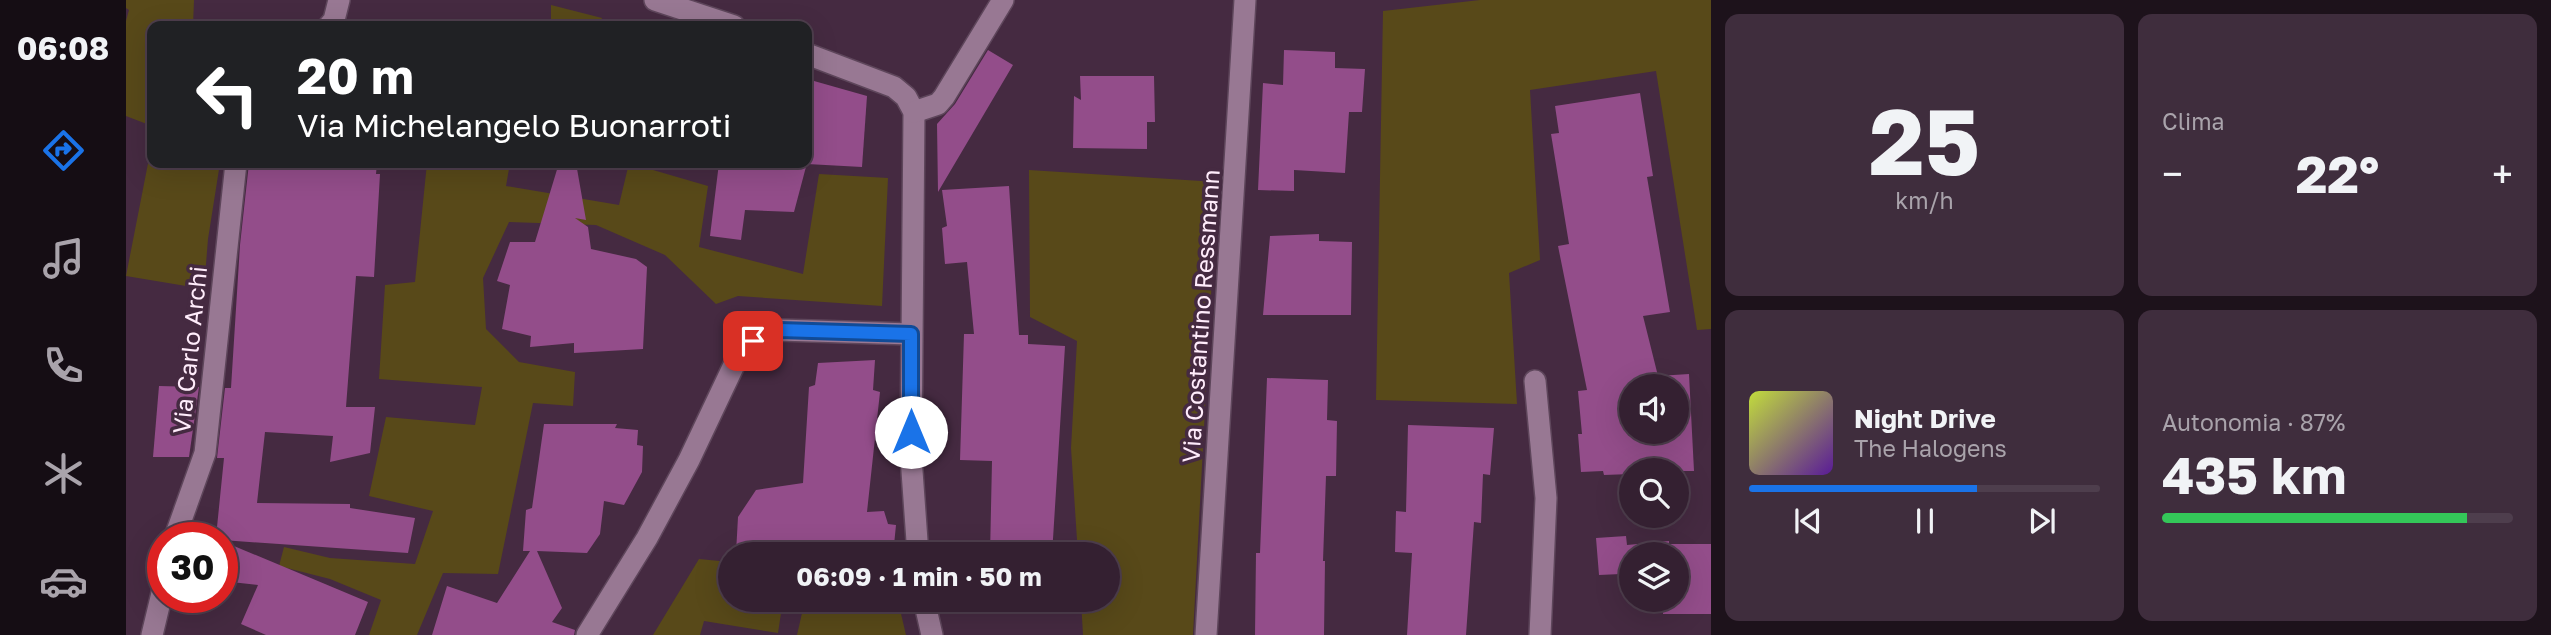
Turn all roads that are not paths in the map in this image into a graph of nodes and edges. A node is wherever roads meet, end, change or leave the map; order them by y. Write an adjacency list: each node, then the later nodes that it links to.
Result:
1 (339, 0): 5 (street)
2 (655, 0): 6 (street)
3 (1003, 0): 8 (street)
4 (1245, 0): 19 (street, Via Costantino Ressmann)
5 (333, 21)
6 (719, 21)
7 (812, 56): 8 (street)
8 (914, 112): 10 (street)
9 (235, 168): 12 (street, Via Carlo Archi)
10 (911, 334): 13 (street); 17 (street)
11 (1535, 382): 20 (street)
12 (181, 522)
13 (917, 542)
14 (927, 612): 18 (street)
15 (157, 613): 16 (street)
16 (152, 635)
17 (587, 635)
18 (932, 635)
19 (1206, 635)
20 (1540, 635)

